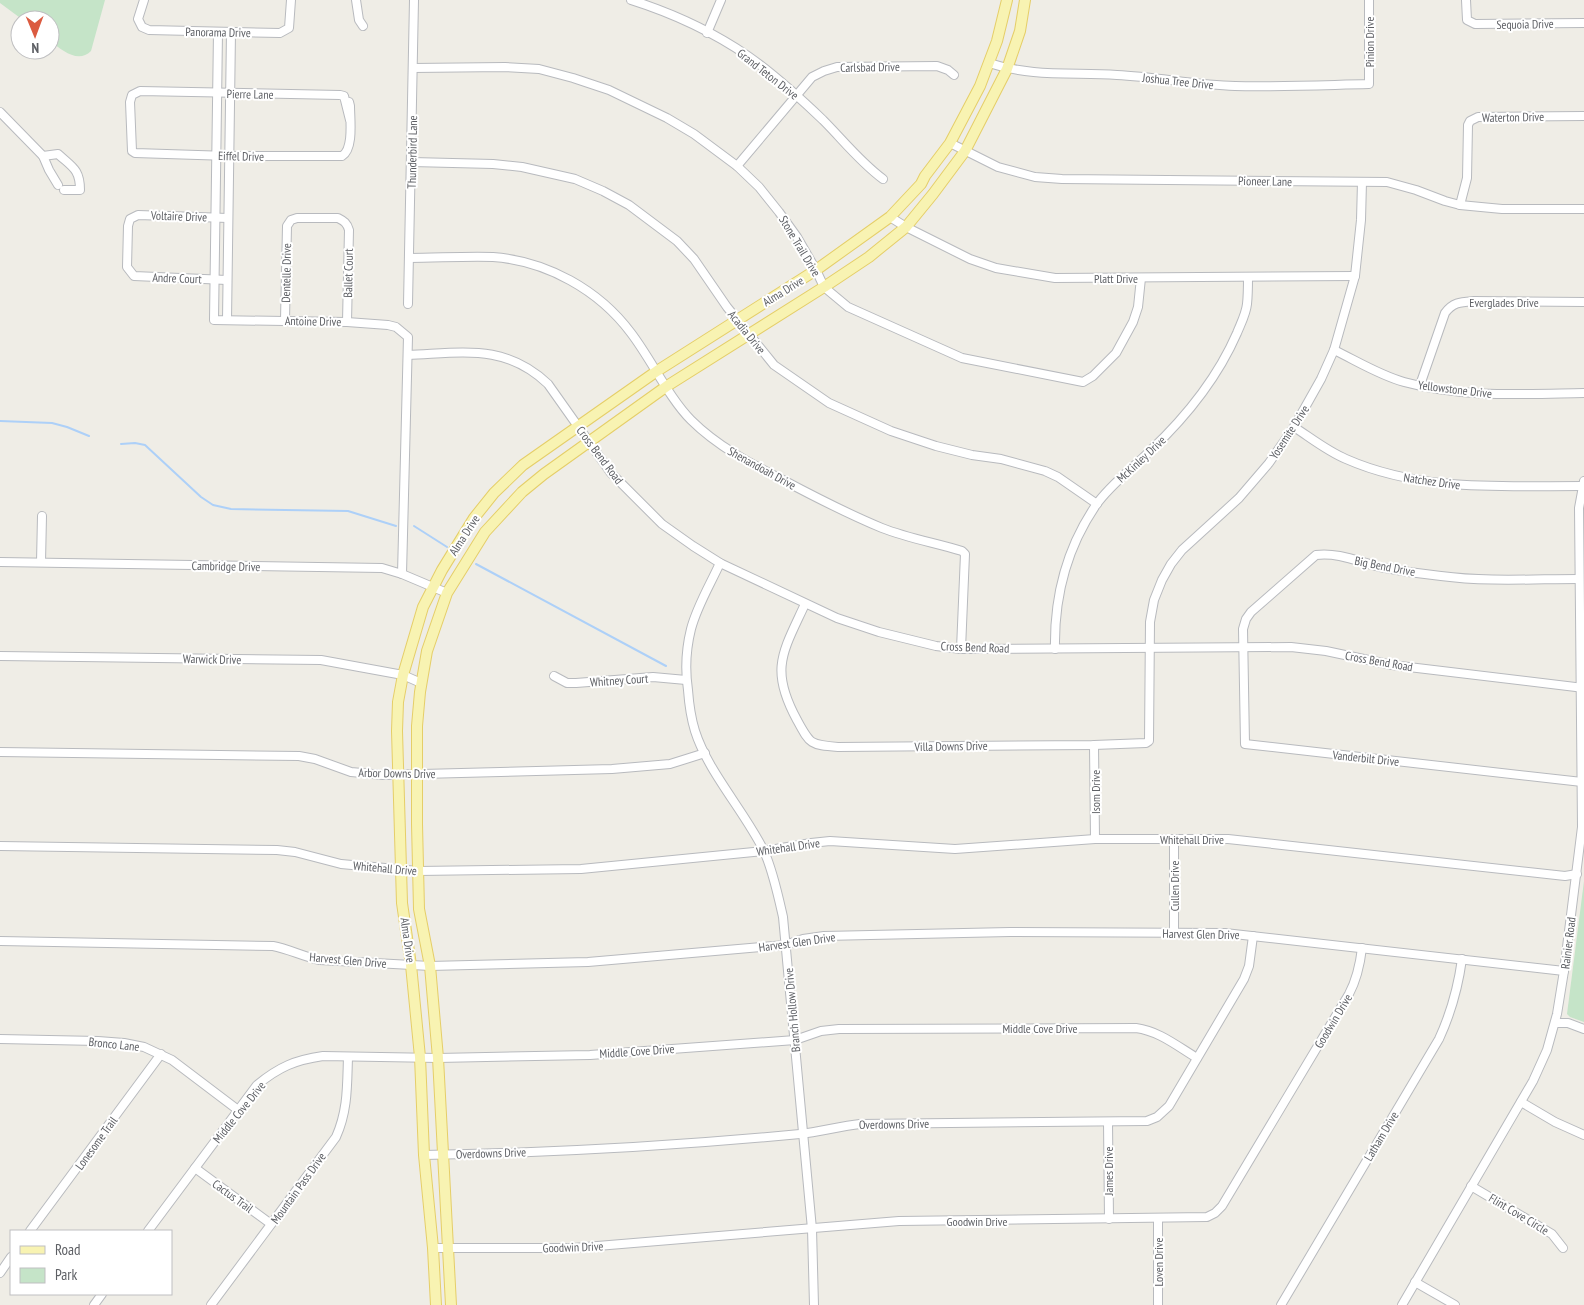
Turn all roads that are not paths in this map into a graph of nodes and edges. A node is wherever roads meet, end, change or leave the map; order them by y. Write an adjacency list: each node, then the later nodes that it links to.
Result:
1 (144, 0): 13 (street, Panorama Drive)
2 (291, 0): 14 (street, Panorama Drive)
3 (356, 0): 12 (street)
4 (414, 0): 17 (street, Thunderbird Lane)
5 (632, 0): 15 (street, Grand Teton Drive)
6 (721, 0): 15 (street)
7 (1007, 0): 16 (main road, Alma Drive)
8 (1026, 0): 18 (main road, Alma Drive)
9 (1369, 0): 20 (street, Pinion Drive)
10 (1466, 0): 11 (street, Sequoia Drive)
11 (1584, 23)
12 (363, 26)
13 (218, 32): 14 (street, Panorama Drive); 21 (street)
14 (231, 32): 22 (street)
15 (707, 32): 23 (street, Grand Teton Drive)
16 (989, 63): 18 (street, Joshua Tree Drive); 26 (main road, Alma Drive)
17 (412, 68): 33 (street, Thunderbird Lane); 34 (street, Stone Trail Drive)
18 (1008, 69): 20 (street, Joshua Tree Drive); 27 (main road, Alma Drive)
19 (954, 75): 23 (street, Carlsbad Drive)
20 (1369, 84)
21 (217, 94): 22 (street, Pierre Lane); 28 (street, Pierre Lane); 31 (street)
22 (230, 94): 29 (street, Pierre Lane); 32 (street)
23 (796, 95): 34 (street, Carlsbad Drive); 36 (street, Grand Teton Drive)
24 (0, 112): 30 (street)
25 (1584, 116): 39 (street, Waterton Drive)
26 (950, 143): 27 (street, Pioneer Lane); 41 (main road, Alma Drive)
27 (965, 150): 38 (street, Pioneer Lane); 45 (main road, Alma Drive)
28 (135, 153): 31 (street, Eiffel Drive)
29 (346, 154): 32 (street, Eiffel Drive)
30 (43, 156): 30 (street)
31 (216, 156): 32 (street, Eiffel Drive); 35 (street)
32 (229, 156): 37 (street)
33 (412, 162): 48 (street, Thunderbird Lane); 63 (street, Acadia Drive)
34 (738, 166): 49 (street, Stone Trail Drive)
35 (216, 179): 37 (street); 42 (street)
36 (883, 179)
37 (229, 180): 43 (street)
38 (1362, 182): 39 (street, Pioneer Lane); 51 (street, Yosemite Drive)
39 (1460, 205): 40 (street, Pioneer Lane)
40 (1584, 208)
41 (890, 217): 45 (street, Platt Drive); 49 (main road, Alma Drive)
42 (215, 218): 43 (street, Voltaire Drive); 46 (street); 50 (street, Voltaire Drive)
43 (228, 218): 47 (street)
44 (287, 226): 62 (street, Dentelle Drive); 64 (street, Ballet Court)
45 (906, 228): 53 (street, Platt Drive); 56 (main road, Alma Drive)
46 (214, 246): 47 (street); 54 (street)
47 (227, 246): 55 (street)
48 (409, 258): 60 (street, Thunderbird Lane); 68 (street, Shenandoah Drive)
49 (816, 270): 56 (street, Stone Trail Drive); 63 (main road, Alma Drive)
50 (129, 271): 54 (street, Andre Court)
51 (1355, 276): 52 (street, Platt Drive); 66 (street, Yosemite Drive)
52 (1248, 277): 53 (street, Platt Drive); 76 (street, McKinley Drive)
53 (1141, 278): 56 (street, Stone Trail Drive)
54 (214, 280): 55 (street, Andre Court); 57 (street)
55 (227, 280): 58 (street)
56 (824, 287): 65 (main road, Alma Drive)
57 (214, 300): 58 (street); 61 (street, Antoine Drive)
58 (227, 300): 61 (street)
59 (1584, 302): 70 (street, Everglades Drive)
60 (408, 304)
61 (227, 320): 62 (street, Antoine Drive)
62 (285, 320): 64 (street, Antoine Drive)
63 (736, 320): 65 (street, Acadia Drive); 68 (main road, Alma Drive)
64 (347, 322): 67 (street, Antoine Drive)
65 (748, 335): 69 (main road, Alma Drive); 76 (street, Acadia Drive)
66 (1334, 350): 70 (street, Yellowstone Drive); 73 (street, Yosemite Drive)
67 (408, 355): 72 (street, Cross Bend Road); 81 (street)
68 (657, 371): 69 (street, Shenandoah Drive); 72 (main road, Alma Drive)
69 (667, 386): 74 (main road, Alma Drive); 88 (street, Shenandoah Drive)
70 (1420, 386): 71 (street, Yellowstone Drive)
71 (1584, 393)
72 (578, 426): 74 (street, Cross Bend Road); 83 (main road, Alma Drive)
73 (1294, 427): 75 (street, Natchez Drive); 87 (street, Yosemite Drive)
74 (588, 441): 80 (street, Cross Bend Road); 84 (main road, Alma Drive)
75 (1583, 483): 82 (street, Rainier Road)
76 (1097, 504): 89 (street, McKinley Drive)
77 (42, 516): 79 (street)
78 (0, 562): 79 (street, Cambridge Drive)
79 (41, 562): 81 (street, Cambridge Drive)
80 (720, 563): 85 (street, Cross Bend Road); 93 (street, Branch Hollow Drive)
81 (402, 574): 83 (street, Cambridge Drive)
82 (1579, 579): 86 (street, Big Bend Drive); 95 (street, Rainier Road)
83 (434, 586): 84 (street, Cambridge Drive); 91 (main road, Alma Drive)
84 (447, 593): 94 (main road, Alma Drive)
85 (805, 604): 88 (street, Cross Bend Road); 96 (street, Villa Downs Drive)
86 (1244, 647): 87 (street, Cross Bend Road); 95 (street, Cross Bend Road); 101 (street, Vanderbilt Drive)
87 (1150, 648): 89 (street, Cross Bend Road); 96 (street, Villa Downs Drive)
88 (961, 649): 89 (street, Cross Bend Road)
89 (1055, 649)
90 (0, 656): 91 (street, Warwick Drive)
91 (403, 675): 94 (street, Warwick Drive); 99 (main road, Alma Drive)
92 (554, 676): 93 (street, Whitney Court)
93 (686, 680): 98 (street, Branch Hollow Drive)
94 (421, 683): 100 (main road, Alma Drive)
95 (1583, 688): 101 (street, Rainier Road)
96 (1094, 745): 103 (street, Isom Drive)
97 (0, 752): 99 (street, Arbor Downs Drive)
98 (705, 753): 100 (street, Arbor Downs Drive); 105 (street, Branch Hollow Drive)
99 (398, 774): 100 (street, Arbor Downs Drive); 106 (main road, Alma Drive)
100 (417, 775): 107 (main road, Alma Drive)
101 (1582, 782): 108 (street, Rainier Road)
102 (1174, 839): 103 (street, Whitehall Drive); 108 (street, Whitehall Drive); 109 (street, Cullen Drive)
103 (1095, 840): 105 (street, Whitehall Drive)
104 (0, 846): 106 (street, Whitehall Drive)
105 (764, 851): 107 (street, Whitehall Drive); 112 (street, Branch Hollow Drive)
106 (402, 871): 107 (street, Whitehall Drive); 115 (main road, Alma Drive)
107 (418, 871): 116 (main road, Alma Drive)
108 (1577, 874): 117 (street, Rainier Road)
109 (1174, 933): 110 (street, Harvest Glen Drive); 112 (street, Harvest Glen Drive)
110 (1253, 936): 113 (street, Harvest Glen Drive); 126 (street, Overdowns Drive)
111 (0, 941): 115 (street, Harvest Glen Drive)
112 (785, 946): 116 (street, Harvest Glen Drive); 121 (street, Branch Hollow Drive)
113 (1362, 948): 114 (street, Harvest Glen Drive); 136 (street, Goodwin Drive)
114 (1462, 959): 117 (street, Harvest Glen Drive); 153 (street, Latham Drive)
115 (411, 965): 116 (street, Harvest Glen Drive); 124 (main road, Alma Drive)
116 (430, 966): 125 (main road, Alma Drive)
117 (1564, 971): 118 (street, Rainier Road)
118 (1555, 1023): 119 (street); 127 (street, Rainier Road)
119 (1584, 1028)
120 (0, 1039): 122 (street, Bronco Lane)
121 (794, 1040): 125 (street, Middle Cove Drive); 126 (street, Middle Cove Drive); 130 (street, Branch Hollow Drive)
122 (161, 1054): 128 (street, Bronco Lane); 140 (street, Lonesome Trail)
123 (348, 1057): 124 (street, Middle Cove Drive); 128 (street, Middle Cove Drive); 138 (street, Mountain Pass Drive)
124 (420, 1057): 125 (street, Middle Cove Drive); 133 (main road, Alma Drive)
125 (438, 1058): 132 (main road, Alma Drive)
126 (1197, 1058): 129 (street, Overdowns Drive)
127 (1521, 1102): 131 (street); 135 (street, Rainier Road)
128 (238, 1110): 134 (street, Middle Cove Drive)
129 (1108, 1122): 130 (street, Overdowns Drive); 137 (street, James Drive)
130 (803, 1134): 132 (street, Overdowns Drive); 139 (street, Branch Hollow Drive)
131 (1584, 1135)
132 (444, 1154): 133 (street, Overdowns Drive); 144 (main road, Alma Drive)
133 (424, 1155): 142 (main road, Alma Drive)
134 (195, 1168): 138 (street, Cactus Trail); 141 (street, Middle Cove Drive)
135 (1472, 1186): 143 (street, Flint Cove Circle); 147 (street, Rainier Road)
136 (1158, 1219): 137 (street, Goodwin Drive); 152 (street, Loven Drive)
137 (1109, 1220): 139 (street, Goodwin Drive)
138 (271, 1224): 148 (street, Mountain Pass Drive)
139 (812, 1229): 144 (street, Goodwin Drive); 151 (street, Branch Hollow Drive)
140 (31, 1230)
141 (149, 1230)
142 (433, 1248): 144 (street, Goodwin Drive); 149 (main road, Alma Drive)
143 (1562, 1248)
144 (449, 1249): 150 (main road, Alma Drive)
145 (10, 1258): 146 (street)
146 (0, 1273)
147 (1415, 1282): 154 (street, Rainier Road); 155 (street)
148 (211, 1305)
149 (436, 1305)
150 (451, 1305)
151 (814, 1305)
152 (1158, 1305)
153 (1281, 1305)
154 (1402, 1305)
155 (1455, 1305)

